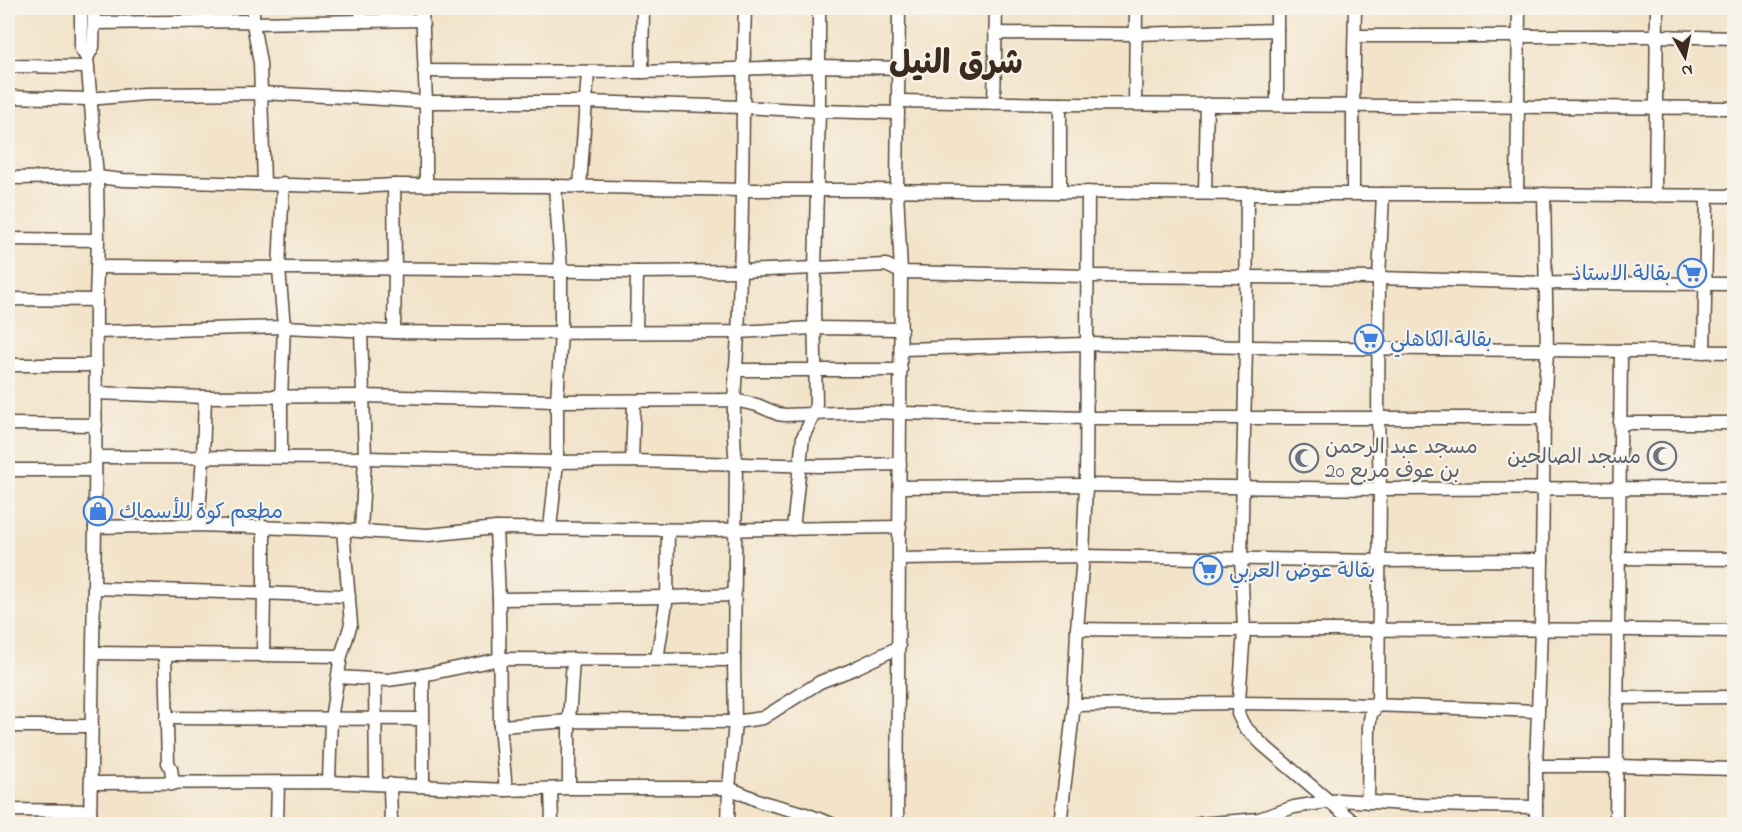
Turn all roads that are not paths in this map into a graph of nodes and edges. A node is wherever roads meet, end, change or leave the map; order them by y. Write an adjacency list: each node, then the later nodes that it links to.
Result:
1 (81, 8): 28 (street)
2 (94, 8): 19 (street)
3 (207, 8): 18 (street)
4 (253, 8): 20 (street)
5 (361, 8): 17 (street)
6 (643, 8): 35 (street)
7 (745, 8): 32 (street)
8 (819, 8): 30 (street)
9 (899, 8): 31 (street)
10 (996, 8): 22 (street)
11 (1136, 8): 23 (street)
12 (1277, 8): 21 (street)
13 (1356, 8): 24 (street)
14 (1519, 8): 26 (street)
15 (1657, 8): 25 (street)
16 (422, 14): 17 (street); 33 (street)
17 (362, 21): 20 (street)
18 (208, 22): 19 (street); 20 (street)
19 (95, 23): 28 (street)
20 (253, 23): 36 (street)
21 (1277, 30): 23 (street); 45 (street)
22 (995, 33): 23 (street); 41 (street)
23 (1135, 34): 42 (street)
24 (1355, 36): 26 (street); 46 (street)
25 (1656, 36): 26 (street); 27 (street); 50 (street)
26 (1520, 37): 49 (street)
27 (1734, 38)
28 (88, 63): 29 (street); 38 (street)
29 (8, 66)
30 (820, 66): 31 (street); 32 (street); 52 (street)
31 (899, 68): 48 (street)
32 (743, 69): 35 (street); 47 (street)
33 (424, 71): 34 (street); 39 (street)
34 (588, 72): 35 (street); 40 (street)
35 (642, 72)
36 (260, 93): 38 (street); 39 (street); 55 (street)
37 (8, 97): 38 (street)
38 (89, 99): 53 (street)
39 (426, 102): 40 (street); 58 (street)
40 (586, 102): 47 (street); 60 (street)
41 (994, 103): 43 (street); 48 (street)
42 (1135, 103): 43 (street); 44 (street)
43 (1060, 104): 64 (street)
44 (1207, 104): 45 (street); 66 (street)
45 (1277, 104): 46 (street)
46 (1353, 105): 49 (street); 67 (street)
47 (742, 106): 52 (street); 62 (street)
48 (898, 107): 52 (street); 63 (street)
49 (1519, 107): 50 (street); 70 (street)
50 (1656, 108): 51 (street); 72 (street)
51 (1734, 108)
52 (819, 111): 61 (street)
53 (97, 177): 54 (street); 55 (street); 76 (street)
54 (8, 178)
55 (264, 183): 56 (street)
56 (284, 183): 57 (street); 80 (street)
57 (394, 185): 58 (street); 78 (street)
58 (426, 185): 59 (street)
59 (555, 186): 60 (street); 81 (street)
60 (580, 187): 62 (street)
61 (817, 189): 62 (street); 63 (street); 79 (street)
62 (742, 190): 82 (street)
63 (897, 190): 64 (street); 83 (street)
64 (1060, 192): 65 (street)
65 (1088, 192): 66 (street); 85 (street)
66 (1205, 193): 68 (street)
67 (1353, 193): 68 (street); 69 (street)
68 (1247, 194): 86 (street)
69 (1383, 194): 70 (street); 87 (street)
70 (1517, 194): 71 (street)
71 (1544, 194): 72 (street); 88 (street)
72 (1655, 196): 73 (street)
73 (1707, 196): 74 (street); 89 (street)
74 (1734, 196)
75 (8, 239): 76 (street)
76 (98, 240): 77 (street)
77 (98, 267): 80 (street); 92 (street)
78 (395, 268): 80 (street); 81 (street); 98 (street)
79 (815, 268): 82 (street); 83 (street); 94 (street)
80 (279, 269): 93 (street)
81 (561, 270): 84 (street); 101 (street)
82 (740, 271): 84 (street); 100 (street)
83 (901, 272): 85 (street); 95 (street)
84 (638, 273): 99 (street)
85 (1088, 276): 86 (street); 102 (street)
86 (1246, 276): 87 (street); 103 (street)
87 (1379, 278): 88 (street); 104 (street)
88 (1546, 283): 89 (street); 106 (street)
89 (1705, 284): 90 (street); 108 (street)
90 (1734, 284)
91 (8, 299): 92 (street)
92 (96, 300): 97 (street)
93 (284, 327): 96 (street); 97 (street); 118 (street)
94 (814, 328): 95 (street); 100 (street); 112 (street)
95 (901, 329): 105 (street)
96 (361, 330): 98 (street); 116 (street)
97 (96, 332): 111 (street)
98 (394, 332): 101 (street)
99 (636, 332): 100 (street); 101 (street)
100 (738, 332): 113 (street)
101 (561, 333): 120 (street)
102 (1087, 344): 103 (street); 105 (street); 124 (street)
103 (1246, 347): 104 (street); 127 (street)
104 (1379, 348): 106 (street); 125 (street)
105 (901, 349): 114 (street)
106 (1547, 350): 107 (street); 126 (street)
107 (1621, 351): 108 (street); 128 (street)
108 (1704, 352): 109 (street)
109 (1734, 352)
110 (8, 365): 111 (street)
111 (96, 365): 115 (street)
112 (815, 369): 113 (street); 114 (street); 123 (street)
113 (735, 370): 119 (street)
114 (901, 370): 122 (street)
115 (96, 393): 117 (street); 131 (street)
116 (363, 396): 118 (street); 120 (street); 135 (street)
117 (205, 397): 118 (street); 133 (street)
118 (281, 398): 134 (street)
119 (734, 400): 121 (street); 123 (street); 138 (street)
120 (557, 401): 121 (street); 137 (street)
121 (634, 402): 136 (street)
122 (900, 412): 123 (street); 124 (street); 140 (street)
123 (814, 414): 139 (street)
124 (1086, 418): 127 (street); 143 (street)
125 (1378, 418): 126 (street); 127 (street); 148 (street)
126 (1544, 418): 146 (street)
127 (1244, 419): 144 (street)
128 (1620, 423): 129 (street); 149 (street)
129 (1734, 423)
130 (8, 424): 131 (street)
131 (96, 425): 132 (street)
132 (96, 457): 133 (street); 142 (street)
133 (203, 457): 134 (street); 150 (street)
134 (281, 457): 135 (street)
135 (365, 458): 137 (street); 160 (street)
136 (632, 461): 137 (street); 138 (street)
137 (557, 462): 155 (street)
138 (736, 463): 139 (street); 159 (street)
139 (799, 464): 140 (street); 156 (street)
140 (900, 464): 145 (street)
141 (8, 470): 142 (street)
142 (95, 470): 152 (street)
143 (1086, 484): 144 (street); 145 (street); 161 (street)
144 (1242, 486): 148 (street); 162 (street)
145 (900, 487): 153 (street)
146 (1543, 488): 148 (street); 149 (street); 166 (street)
147 (1734, 488): 149 (street)
148 (1380, 489): 167 (street)
149 (1618, 489): 163 (street)
150 (198, 525): 151 (street); 152 (street)
151 (264, 526): 157 (street); 169 (street)
152 (95, 527): 168 (street)
153 (900, 527): 156 (street); 164 (street)
154 (496, 528): 155 (street); 160 (street); 173 (street)
155 (550, 528): 158 (street)
156 (793, 529): 159 (street)
157 (343, 530): 160 (street); 171 (street)
158 (668, 530): 159 (street); 172 (street)
159 (734, 530): 170 (street)
160 (361, 531)
161 (1083, 556): 162 (street); 164 (street); 174 (street)
162 (1241, 558): 167 (street); 177 (street)
163 (1618, 558): 165 (street); 176 (street)
164 (900, 559): 180 (street)
165 (1734, 559)
166 (1542, 560): 167 (street); 175 (street)
167 (1379, 561): 178 (street)
168 (94, 588): 169 (street); 181 (street)
169 (264, 593): 171 (street); 183 (street)
170 (734, 595): 172 (street); 188 (street)
171 (349, 596): 184 (street)
172 (667, 597): 173 (street); 187 (street)
173 (499, 599): 185 (street)
174 (1077, 629): 177 (street); 195 (street)
175 (1541, 629): 176 (street); 178 (street); 197 (street)
176 (1618, 629): 179 (street); 193 (street)
177 (1244, 631): 178 (street); 194 (street)
178 (1378, 631): 196 (street)
179 (1734, 631)
180 (898, 647): 203 (street); 232 (street)
181 (94, 653): 182 (street); 205 (street)
182 (165, 655): 183 (street); 198 (street)
183 (263, 656): 184 (street)
184 (341, 656): 190 (street)
185 (500, 659): 186 (street); 189 (street); 206 (street)
186 (573, 659): 187 (street); 202 (street)
187 (657, 659): 188 (street)
188 (734, 660): 203 (street)
189 (423, 675): 191 (street); 201 (street)
190 (338, 677): 191 (street); 200 (street)
191 (375, 680): 199 (street)
192 (1734, 697): 193 (street)
193 (1617, 698): 208 (street)
194 (1239, 703): 195 (street); 196 (street); 221 (street)
195 (1074, 705): 233 (street)
196 (1378, 705): 197 (street); 222 (street)
197 (1537, 711): 207 (street)
198 (166, 718): 200 (street); 213 (street)
199 (375, 718): 200 (street); 201 (street); 214 (street)
200 (331, 719): 210 (street)
201 (423, 719): 216 (street)
202 (569, 722): 203 (street); 206 (street); 217 (street)
203 (735, 722): 218 (street)
204 (8, 726): 205 (street)
205 (92, 726): 211 (street)
206 (500, 726): 220 (street)
207 (1536, 766): 208 (street); 223 (street)
208 (1616, 766): 209 (street); 237 (street)
209 (1734, 769)
210 (329, 782): 212 (street); 214 (street)
211 (91, 783): 213 (street); 225 (street)
212 (278, 783): 213 (street); 227 (street)
213 (173, 784)
214 (376, 784): 215 (street)
215 (390, 784): 216 (street); 228 (street)
216 (423, 786): 220 (street)
217 (568, 788): 218 (street); 219 (street)
218 (729, 788): 230 (street); 231 (street)
219 (551, 789): 220 (street); 229 (street)
220 (506, 790)
221 (1329, 801): 222 (street); 234 (street); 235 (street)
222 (1368, 802): 223 (street)
223 (1536, 807): 236 (street)
224 (8, 810): 225 (street)
225 (90, 811): 226 (street)
226 (90, 825)
227 (278, 825)
228 (391, 825)
229 (552, 825)
230 (728, 825)
231 (831, 825)
232 (897, 825)
233 (1060, 825)
234 (1199, 825)
235 (1356, 825)
236 (1536, 825)
237 (1616, 825)

